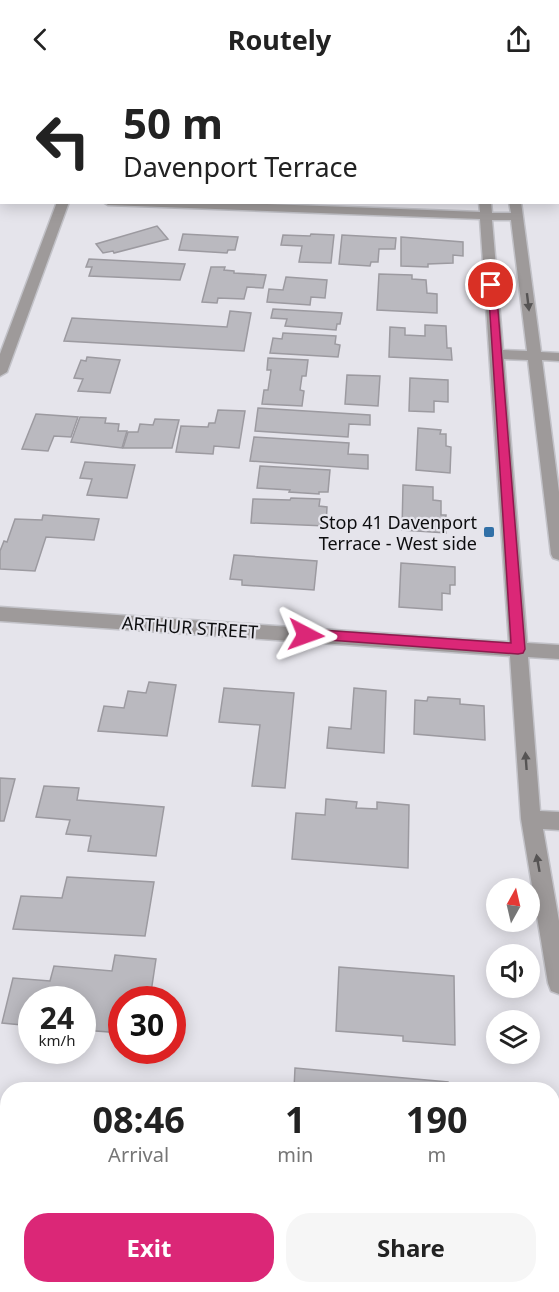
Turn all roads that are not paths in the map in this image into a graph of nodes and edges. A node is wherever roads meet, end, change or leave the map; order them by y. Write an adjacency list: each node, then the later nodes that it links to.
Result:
1 (62, 204): 9 (street)
2 (216, 204): 4 (street)
3 (515, 204): 5 (street)
4 (486, 209): 5 (street); 6 (street)
5 (517, 217): 7 (street, one-way to 7)
6 (496, 354): 7 (street); 12 (street)
7 (534, 355): 8 (street); 10 (street)
8 (559, 357)
9 (0, 372)
10 (559, 554)
11 (0, 614): 12 (street, ARTHUR STREET)
12 (518, 649): 13 (street, ARTHUR STREET); 14 (street, one-way to 12)
13 (559, 651)
14 (531, 819): 15 (street); 16 (street, one-way to 14)
15 (559, 821)
16 (559, 983)

